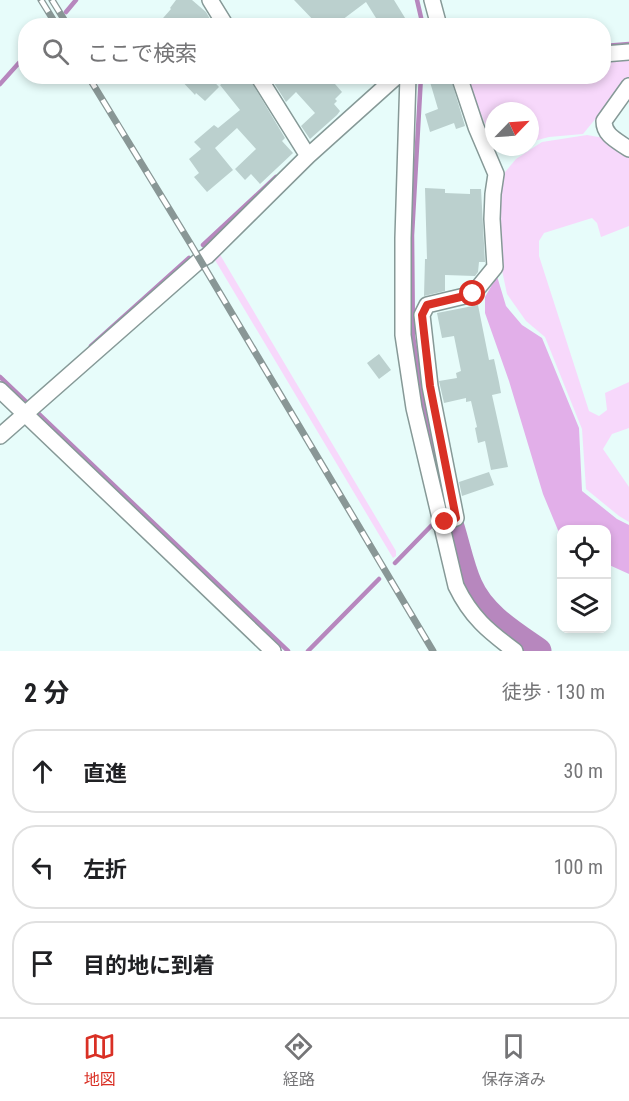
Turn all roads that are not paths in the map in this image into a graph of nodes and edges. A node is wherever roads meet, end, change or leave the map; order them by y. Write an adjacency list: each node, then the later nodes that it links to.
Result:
1 (210, 0): 3 (street)
2 (432, 0): 4 (street)
3 (221, 18)
4 (437, 18)
5 (629, 52): 6 (street)
6 (611, 53)
7 (263, 84): 13 (street)
8 (388, 84): 13 (street)
9 (408, 84): 17 (street)
10 (462, 84): 17 (street)
11 (629, 86): 12 (street)
12 (629, 149)
13 (308, 156): 15 (street)
14 (0, 390): 15 (street)
15 (30, 409): 16 (street); 18 (street)
16 (0, 436)
17 (446, 522): 19 (street)
18 (273, 651)
19 (515, 651)

